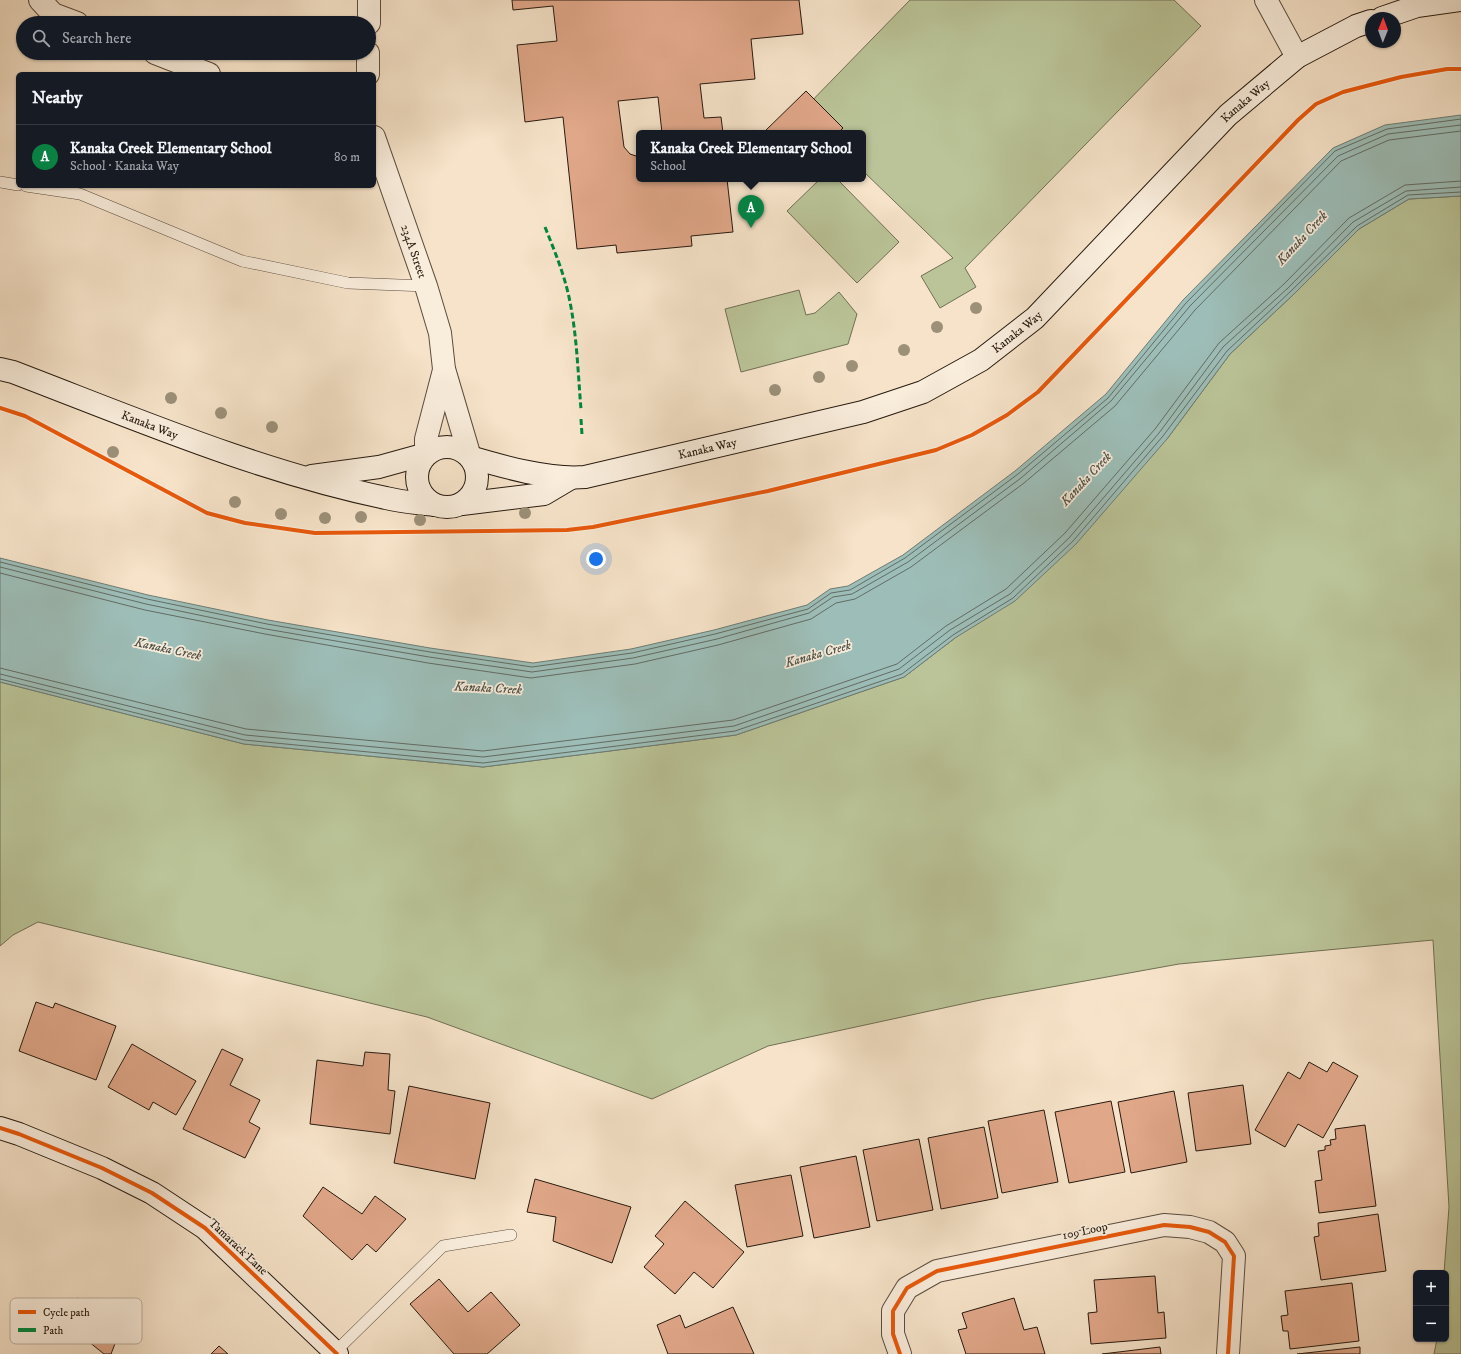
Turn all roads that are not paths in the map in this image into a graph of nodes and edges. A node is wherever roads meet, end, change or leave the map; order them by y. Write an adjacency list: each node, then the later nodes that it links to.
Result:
1 (40, 0): 6 (main road)
2 (369, 0): 7 (main road)
3 (1266, 0): 9 (main road)
4 (1461, 0): 5 (main road)
5 (1400, 12)
6 (58, 16)
7 (368, 16)
8 (1365, 24): 9 (main road, Kanaka Way)
9 (1297, 57): 24 (main road, Kanaka Way)
10 (173, 60): 12 (main road)
11 (368, 60): 13 (main road)
12 (204, 72)
13 (368, 72)
14 (376, 143): 18 (main road, 234A Street)
15 (0, 182): 16 (lane)
16 (16, 185)
17 (40, 188): 18 (lane)
18 (426, 286): 20 (main road, 234A Street)
19 (0, 369): 23 (main road, Kanaka Way)
20 (444, 369): 21 (main road, 234A Street); 22 (main road, 234A Street)
21 (426, 454): 22 (main road); 23 (main road, Kanaka Way); 26 (main road)
22 (470, 457): 24 (main road, Kanaka Way); 25 (main road)
23 (300, 477): 26 (main road, Kanaka Way)
24 (572, 478): 25 (main road, Kanaka Way)
25 (462, 504): 26 (main road)
26 (434, 505)
27 (0, 1128): 29 (main road, Tamarack Lane)
28 (511, 1235): 29 (lane, Tamarack Lane)
29 (336, 1353)
30 (900, 1354): 31 (main road, 109 Loop)
31 (1228, 1354)

